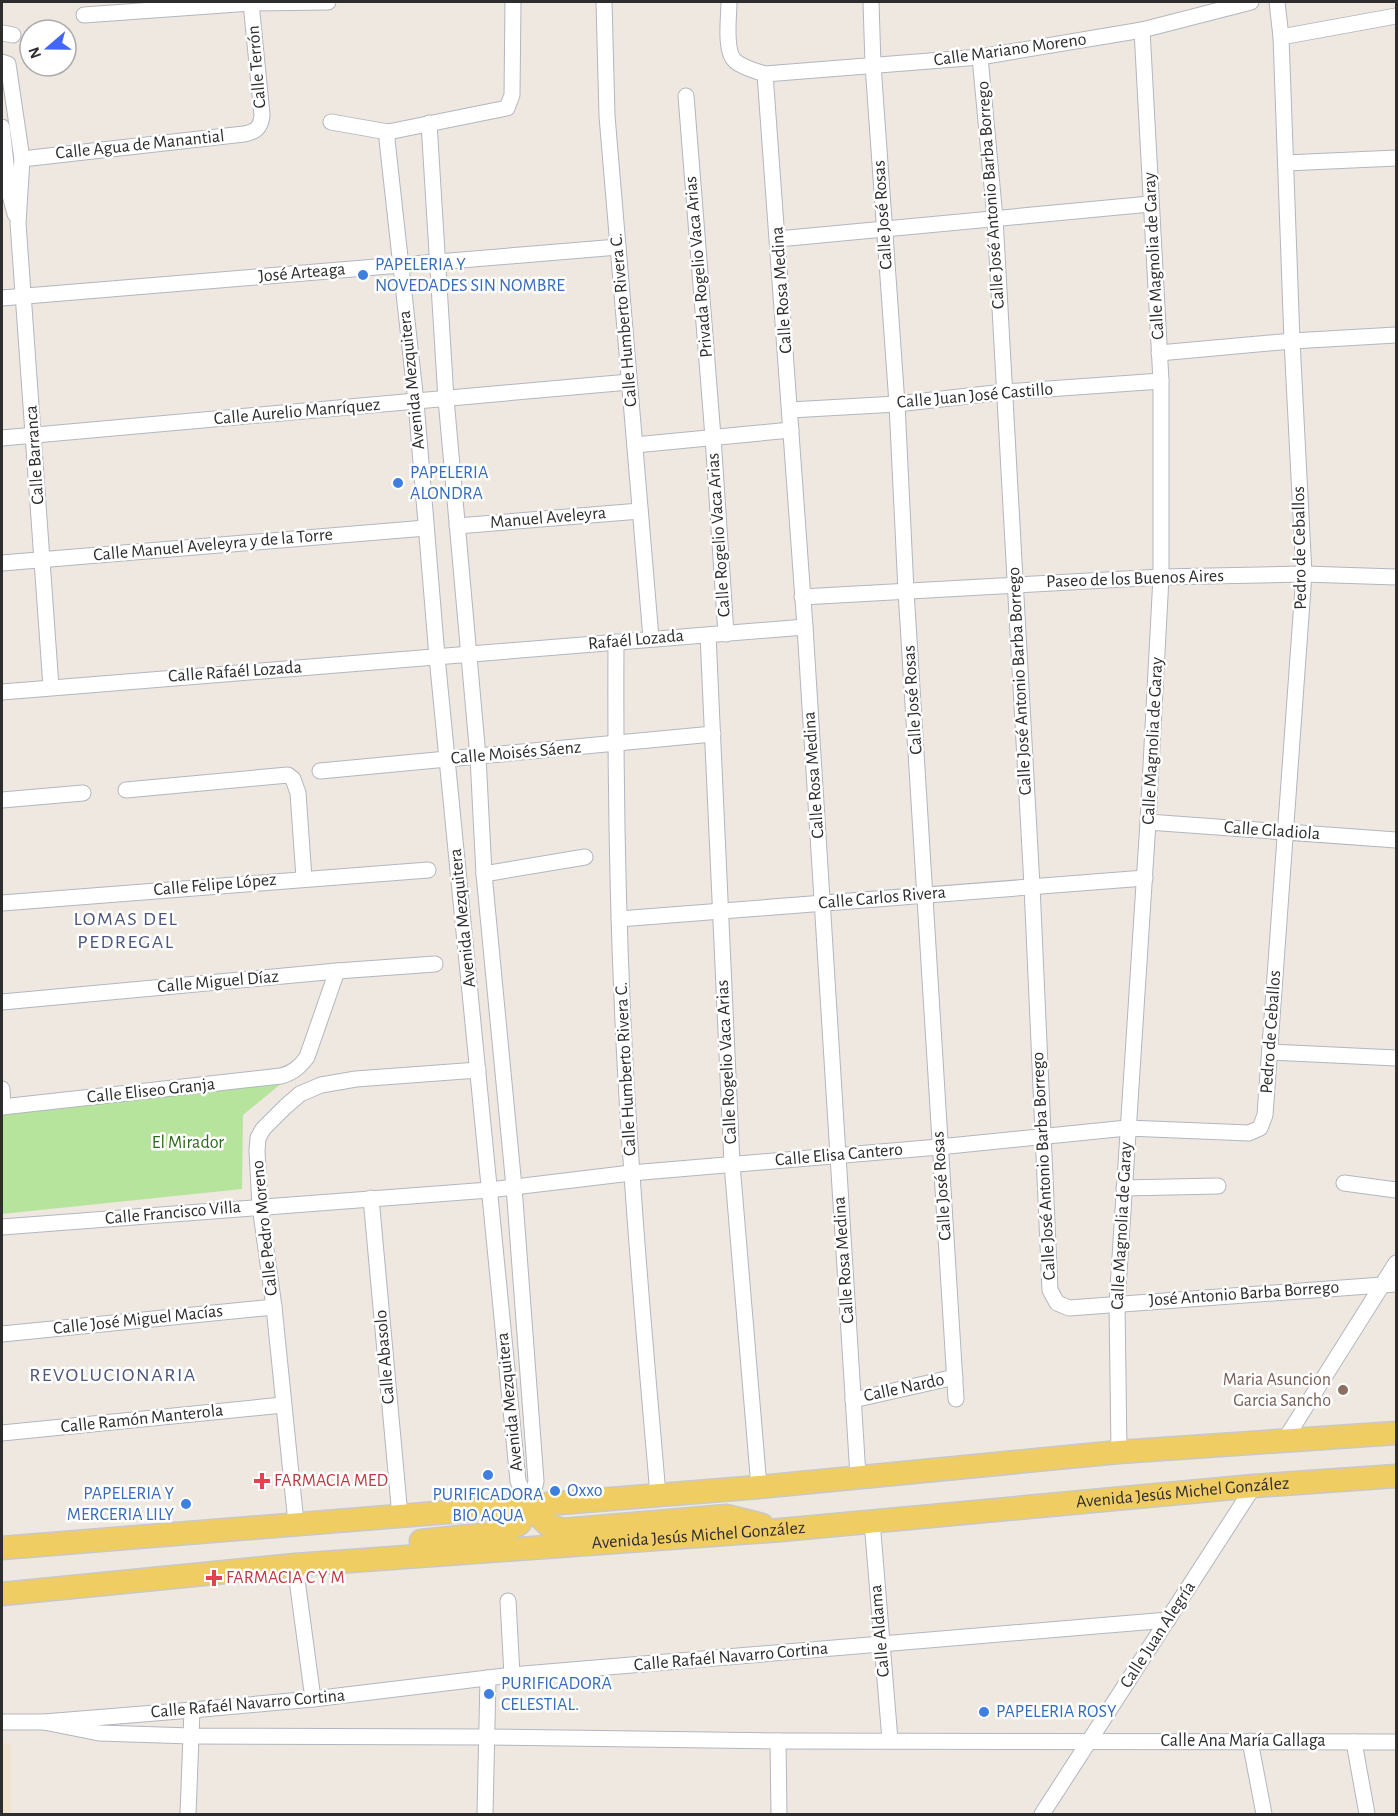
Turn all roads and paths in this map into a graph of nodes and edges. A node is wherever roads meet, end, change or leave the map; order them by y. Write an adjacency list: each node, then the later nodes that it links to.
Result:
1 (328, 2): 8 (street)
2 (513, 2): 19 (street)
3 (604, 2): 32 (street, Calle Humberto Rivera C.)
4 (729, 2): 16 (street)
5 (871, 2): 15 (street, Calle José Rosas)
6 (1251, 2): 11 (street, Calle Mariano Moreno)
7 (1277, 2): 12 (street, Pedro de Ceballos)
8 (251, 3): 9 (street); 21 (street, Calle Terrón)
9 (84, 15)
10 (1396, 15): 12 (street)
11 (1142, 30): 13 (street, Calle Mariano Moreno); 27 (street, Calle Magnolia de Garay)
12 (1281, 37): 26 (street, Pedro de Ceballos)
13 (980, 57): 15 (street, Calle Mariano Moreno); 28 (street, Calle José Antonio Barba Borrego)
14 (2, 62): 25 (street, Calle Barranca)
15 (873, 65): 16 (street, Calle Mariano Moreno); 30 (street, Calle José Rosas)
16 (765, 74): 31 (street, Calle Rosa Medina)
17 (686, 96): 49 (street, Privada Rogelio Vaca Arias)
18 (331, 122): 22 (street)
19 (429, 123): 22 (street); 33 (street, Avenida Mezquitera)
20 (2, 127): 24 (street, Calle Barranca)
21 (257, 129): 25 (street, Calle Agua de Manantial)
22 (388, 132): 34 (street, Avenida Mezquitera)
23 (1396, 158): 26 (street)
24 (3, 159): 29 (street, Calle Barranca)
25 (21, 159): 29 (street, Calle Barranca)
26 (1286, 163): 38 (street, Pedro de Ceballos)
27 (1150, 204): 28 (street); 39 (street, Calle Magnolia de Garay)
28 (995, 218): 30 (street); 42 (street, Calle José Antonio Barba Borrego)
29 (18, 223): 35 (street, Calle Barranca)
30 (884, 229): 31 (street); 45 (street, Calle José Rosas)
31 (778, 239): 46 (street, Calle Rosa Medina)
32 (618, 247): 33 (street, José Arteaga); 41 (street, Calle Humberto Rivera C.)
33 (438, 262): 34 (street, José Arteaga); 43 (street, Avenida Mezquitera)
34 (400, 265): 35 (street, José Arteaga); 44 (street, Avenida Mezquitera)
35 (23, 296): 36 (street, José Arteaga); 48 (street, Calle Barranca)
36 (2, 298)
37 (1396, 335): 38 (street)
38 (1292, 341): 39 (street); 57 (street, Pedro de Ceballos)
39 (1159, 353): 40 (street, Calle Magnolia de Garay)
40 (1161, 381): 42 (street, Calle Juan José Castillo); 58 (street, Calle Magnolia de Garay)
41 (629, 382): 43 (street, Calle Aurelio Manríquez); 51 (street, Calle Humberto Rivera C.)
42 (1004, 392): 45 (street, Calle Juan José Castillo); 60 (street, Calle José Antonio Barba Borrego)
43 (446, 399): 44 (street, Calle Aurelio Manríquez); 53 (street, Avenida Mezquitera)
44 (416, 402): 48 (street, Calle Aurelio Manríquez); 54 (street, Avenida Mezquitera)
45 (897, 404): 46 (street, Calle Juan José Castillo); 61 (street, Calle José Rosas)
46 (790, 410): 47 (street, Calle Rosa Medina)
47 (791, 429): 49 (street); 62 (street, Calle Rosa Medina)
48 (33, 436): 50 (street, Calle Aurelio Manríquez); 55 (street, Calle Barranca)
49 (713, 437): 51 (street); 64 (street, Calle Rogelio Vaca Arias)
50 (2, 438)
51 (634, 445): 52 (street, Calle Humberto Rivera C.)
52 (640, 511): 53 (street, Manuel Aveleyra); 66 (street, Calle Humberto Rivera C.)
53 (457, 526): 68 (street, Avenida Mezquitera)
54 (426, 528): 55 (street, Calle Manuel Aveleyra y de la Torre); 69 (street, Avenida Mezquitera)
55 (42, 559): 56 (street, Calle Manuel Aveleyra y de la Torre); 70 (street, Calle Barranca)
56 (2, 563)
57 (1304, 574): 58 (street, Paseo de los Buenos Aires); 59 (street, Paseo de los Buenos Aires); 81 (street, Pedro de Ceballos)
58 (1161, 577): 60 (street, Paseo de los Buenos Aires); 80 (street, Calle Magnolia de Garay)
59 (1396, 577)
60 (1014, 584): 61 (street, Paseo de los Buenos Aires); 88 (street, Calle José Antonio Barba Borrego)
61 (906, 591): 62 (street, Paseo de los Buenos Aires); 89 (street, Calle José Rosas)
62 (802, 597): 63 (street, Calle Rosa Medina)
63 (805, 627): 64 (street, Rafaél Lozada); 91 (street, Calle Rosa Medina)
64 (726, 634): 65 (street, Rafaél Lozada)
65 (708, 635): 66 (street, Rafaél Lozada); 72 (street, Calle Rogelio Vaca Arias)
66 (651, 638): 67 (street, Rafaél Lozada)
67 (616, 642): 68 (street, Rafaél Lozada); 73 (street, Calle Humberto Rivera C.)
68 (468, 654): 69 (street, Calle Rafaél Lozada); 74 (street, Avenida Mezquitera)
69 (437, 657): 70 (street, Calle Rafaél Lozada); 75 (street, Avenida Mezquitera)
70 (51, 687): 71 (street, Calle Rafaél Lozada)
71 (2, 692)
72 (713, 735): 73 (street, Calle Moisés Sáenz); 92 (street, Calle Rogelio Vaca Arias)
73 (615, 744): 74 (street, Calle Moisés Sáenz); 93 (street, Calle Humberto Rivera C.)
74 (478, 757): 75 (street, Calle Moisés Sáenz); 85 (street, Avenida Mezquitera)
75 (448, 759): 76 (street, Calle Moisés Sáenz); 99 (street, Avenida Mezquitera)
76 (320, 771)
77 (126, 790): 86 (street)
78 (83, 793): 79 (street)
79 (2, 800)
80 (1148, 822): 81 (street, Calle Gladiola); 87 (street, Calle Magnolia de Garay)
81 (1284, 832): 82 (street, Calle Gladiola); 97 (street, Pedro de Ceballos)
82 (1396, 840)
83 (585, 856): 85 (street)
84 (428, 870): 86 (street, Calle Felipe López)
85 (484, 874): 111 (street, Avenida Mezquitera)
86 (304, 878): 90 (street, Calle Felipe López)
87 (1145, 878): 88 (street, Calle Carlos Rivera); 102 (street, Calle Magnolia de Garay)
88 (1032, 886): 89 (street, Calle Carlos Rivera); 104 (street, Calle José Antonio Barba Borrego)
89 (926, 895): 91 (street, Calle Carlos Rivera); 105 (street, Calle José Rosas)
90 (2, 903)
91 (822, 903): 92 (street, Calle Carlos Rivera); 106 (street, Calle Rosa Medina)
92 (720, 911): 93 (street, Calle Carlos Rivera); 107 (street, Calle Rogelio Vaca Arias)
93 (619, 919): 108 (street, Calle Humberto Rivera C.)
94 (435, 964): 95 (street, Calle Miguel Díaz)
95 (337, 971): 96 (street, Calle Miguel Díaz); 101 (street, Calle Eliseo Granja)
96 (2, 1002)
97 (1270, 1052): 98 (street); 103 (street, Pedro de Ceballos)
98 (1396, 1058)
99 (478, 1070): 113 (street, Avenida Mezquitera); 116 (street, Calle Pedro Moreno)
100 (2, 1089): 101 (street)
101 (2, 1107)
102 (1127, 1128): 103 (street, Calle Elisa Cantero); 104 (street, Calle Elisa Cantero); 112 (street, Calle Magnolia de Garay)
103 (1260, 1128)
104 (1043, 1137): 105 (street, Calle Elisa Cantero); 120 (street, Calle José Antonio Barba Borrego)
105 (939, 1147): 106 (street, Calle Elisa Cantero); 124 (street, Calle José Rosas)
106 (838, 1155): 107 (street, Calle Elisa Cantero); 126 (street, Calle Rosa Medina)
107 (732, 1164): 108 (street, Calle Elisa Cantero); 135 (street, Calle Rogelio Vaca Arias)
108 (632, 1173): 111 (street, Calle Elisa Cantero); 136 (street, Calle Humberto Rivera C.)
109 (1344, 1183): 114 (street)
110 (1218, 1186): 112 (street)
111 (514, 1187): 113 (street, Calle Elisa Cantero); 137 (street, Avenida Mezquitera)
112 (1124, 1188): 121 (street, Calle Magnolia de Garay)
113 (489, 1190): 115 (street, Calle Francisco Villa); 137 (street, Avenida Mezquitera)
114 (1396, 1190)
115 (371, 1198): 116 (street, Calle Francisco Villa); 138 (street, Calle Abasolo)
116 (260, 1206): 117 (street, Calle Francisco Villa); 122 (street, Calle Pedro Moreno)
117 (2, 1227)
118 (1396, 1263): 119 (street)
119 (1390, 1284): 121 (street, José Antonio Barba Borrego); 130 (street)
120 (1057, 1303): 121 (street, José Antonio Barba Borrego)
121 (1117, 1304): 131 (street, Calle Magnolia de Garay)
122 (274, 1307): 123 (street, Calle José Miguel Macías); 127 (street, Calle Pedro Moreno)
123 (2, 1334)
124 (955, 1377): 125 (street, Calle José Rosas); 126 (street, Calle Nardo)
125 (956, 1399)
126 (853, 1400): 132 (street, Calle Rosa Medina)
127 (283, 1405): 128 (street, Calle Ramón Manterola); 140 (street, Calle Pedro Moreno)
128 (2, 1433)
129 (1396, 1433): 130 (main road)
130 (1284, 1441): 131 (main road)
131 (1119, 1452): 132 (main road)
132 (858, 1476): 135 (main road)
133 (1396, 1476): 134 (main road, Avenida Jesús Michel González)
134 (1254, 1486): 139 (main road, Avenida Jesús Michel González); 146 (street, Calle Juan Alegría)
135 (759, 1487): 136 (main road)
136 (658, 1495): 137 (main road)
137 (530, 1507): 138 (main road); 141 (main road); 143 (main road)
138 (400, 1515): 140 (main road)
139 (872, 1521): 141 (main road, Avenida Jesús Michel González); 147 (street, Calle Aldama)
140 (296, 1523): 142 (main road)
141 (781, 1530): 143 (main road, Avenida Jesús Michel González)
142 (2, 1548)
143 (295, 1565): 144 (main road, Avenida Jesús Michel González); 150 (street)
144 (2, 1594)
145 (508, 1601): 148 (street)
146 (1168, 1620): 147 (street, Calle Rafaél Navarro Cortina); 157 (street, Calle Juan Alegría)
147 (881, 1644): 148 (street, Calle Rafaél Navarro Cortina); 156 (street, Calle Aldama)
148 (512, 1675): 149 (street, Calle Rafaél Navarro Cortina)
149 (488, 1678): 150 (street, Calle Rafaél Navarro Cortina); 155 (street)
150 (313, 1699): 151 (street, Calle Rafaél Navarro Cortina)
151 (192, 1710): 153 (street, Calle Rafaél Navarro Cortina); 154 (street)
152 (2, 1722): 153 (street, Calle Rafaél Navarro Cortina)
153 (44, 1722): 154 (street, Calle Rafaél Navarro Cortina)
154 (191, 1736): 155 (street, Calle Rafaél Navarro Cortina); 163 (street)
155 (486, 1737): 158 (street, Calle Rafaél Navarro Cortina); 164 (street)
156 (890, 1740): 157 (street, Calle Rafaél Navarro Cortina); 158 (street, Calle Rafaél Navarro Cortina)
157 (1090, 1740): 159 (street, Calle Ana María Gallaga); 162 (street, Calle Juan Alegría)
158 (778, 1741): 165 (street)
159 (1250, 1741): 160 (street, Calle Ana María Gallaga); 166 (street)
160 (1354, 1742): 161 (street, Calle Ana María Gallaga); 167 (street)
161 (1396, 1742)
162 (1048, 1812)
163 (188, 1815)
164 (485, 1815)
165 (779, 1815)
166 (1264, 1815)
167 (1367, 1815)

